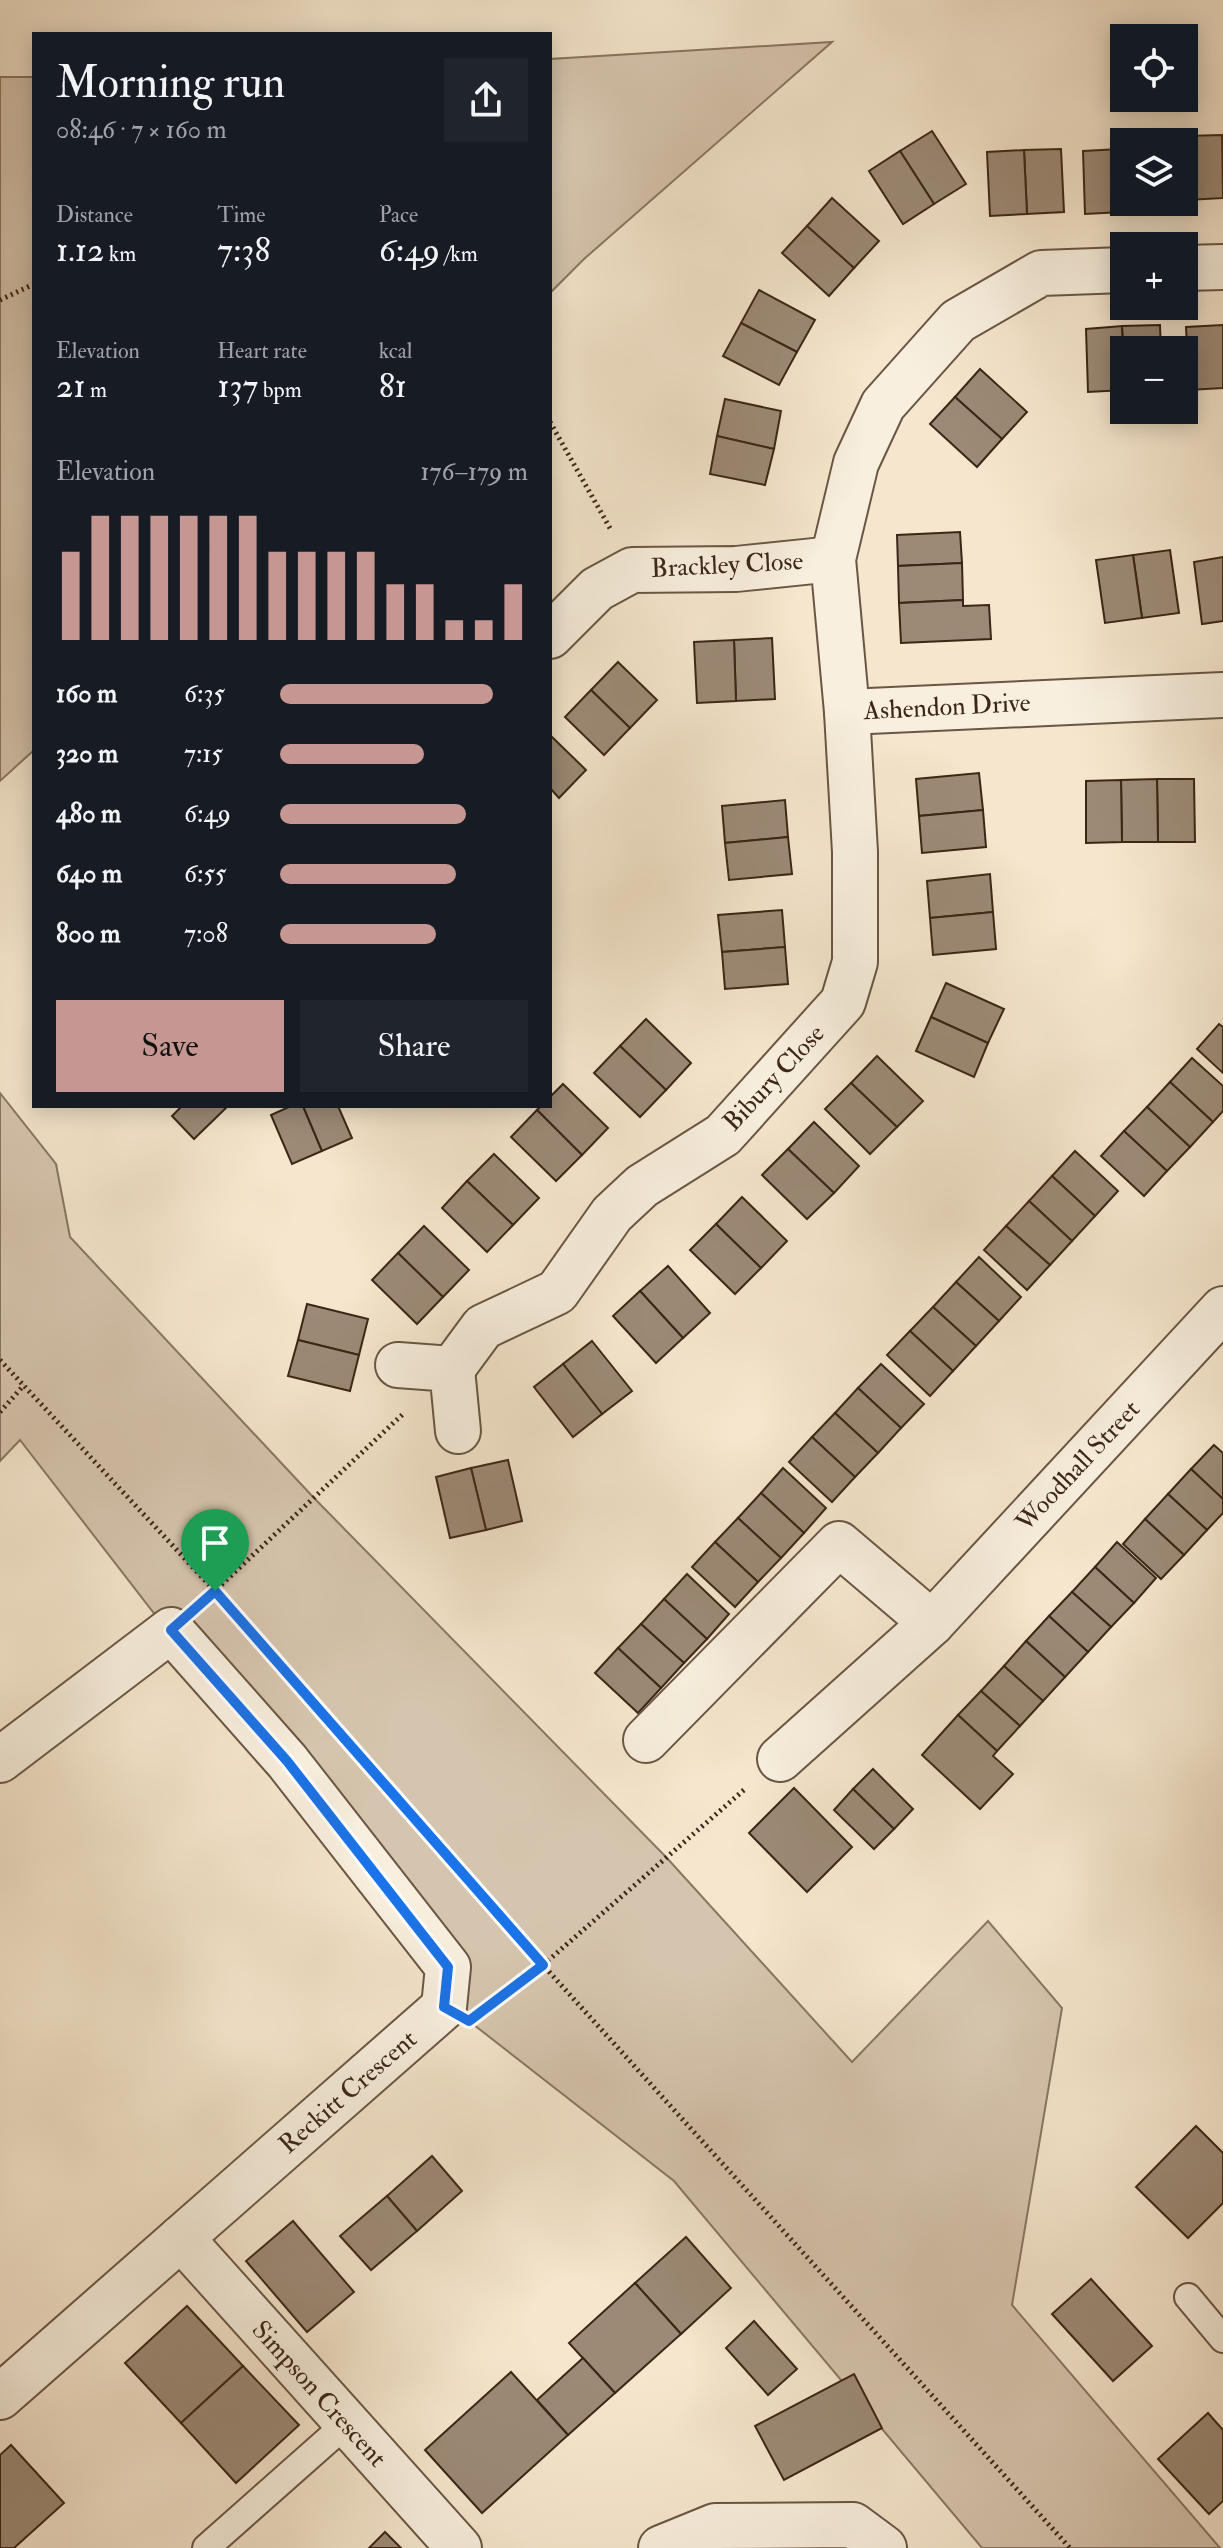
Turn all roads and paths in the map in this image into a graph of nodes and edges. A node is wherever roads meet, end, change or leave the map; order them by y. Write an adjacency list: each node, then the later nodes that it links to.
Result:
1 (1223, 267): 2 (street)
2 (1198, 268)
3 (1110, 271): 7 (street, Ashendon Drive)
4 (32, 285): 5 (path)
5 (0, 300)
6 (552, 426): 8 (path)
7 (833, 559): 8 (street, Brackley Close); 11 (street, Ashendon Drive)
8 (632, 570): 9 (street, Brackley Close)
9 (552, 634)
10 (1223, 695): 11 (street, Ashendon Drive)
11 (847, 712): 15 (street, Bibury Close)
12 (1223, 1309): 20 (street, Woodhall Street)
13 (0, 1360): 16 (path)
14 (398, 1365): 15 (street)
15 (452, 1369): 18 (street); 19 (path)
16 (24, 1385): 17 (path); 19 (path)
17 (0, 1412)
18 (458, 1431)
19 (215, 1591): 21 (path); 25 (path)
20 (932, 1623): 22 (street); 23 (street, Woodhall Street)
21 (171, 1630): 24 (street); 26 (street)
22 (646, 1740)
23 (780, 1759): 25 (path)
24 (0, 1760)
25 (543, 1965): 26 (path); 36 (path)
26 (444, 2007): 27 (street, Reckitt Crescent)
27 (181, 2238): 30 (street, Reckitt Crescent); 31 (street, Simpson Crescent)
28 (1188, 2297): 29 (lane)
29 (1223, 2339)
30 (0, 2397)
31 (346, 2424): 32 (lane); 33 (street, Simpson Crescent)
32 (206, 2548)
33 (459, 2548)
34 (661, 2548): 35 (street)
35 (884, 2548)
36 (1070, 2548)

